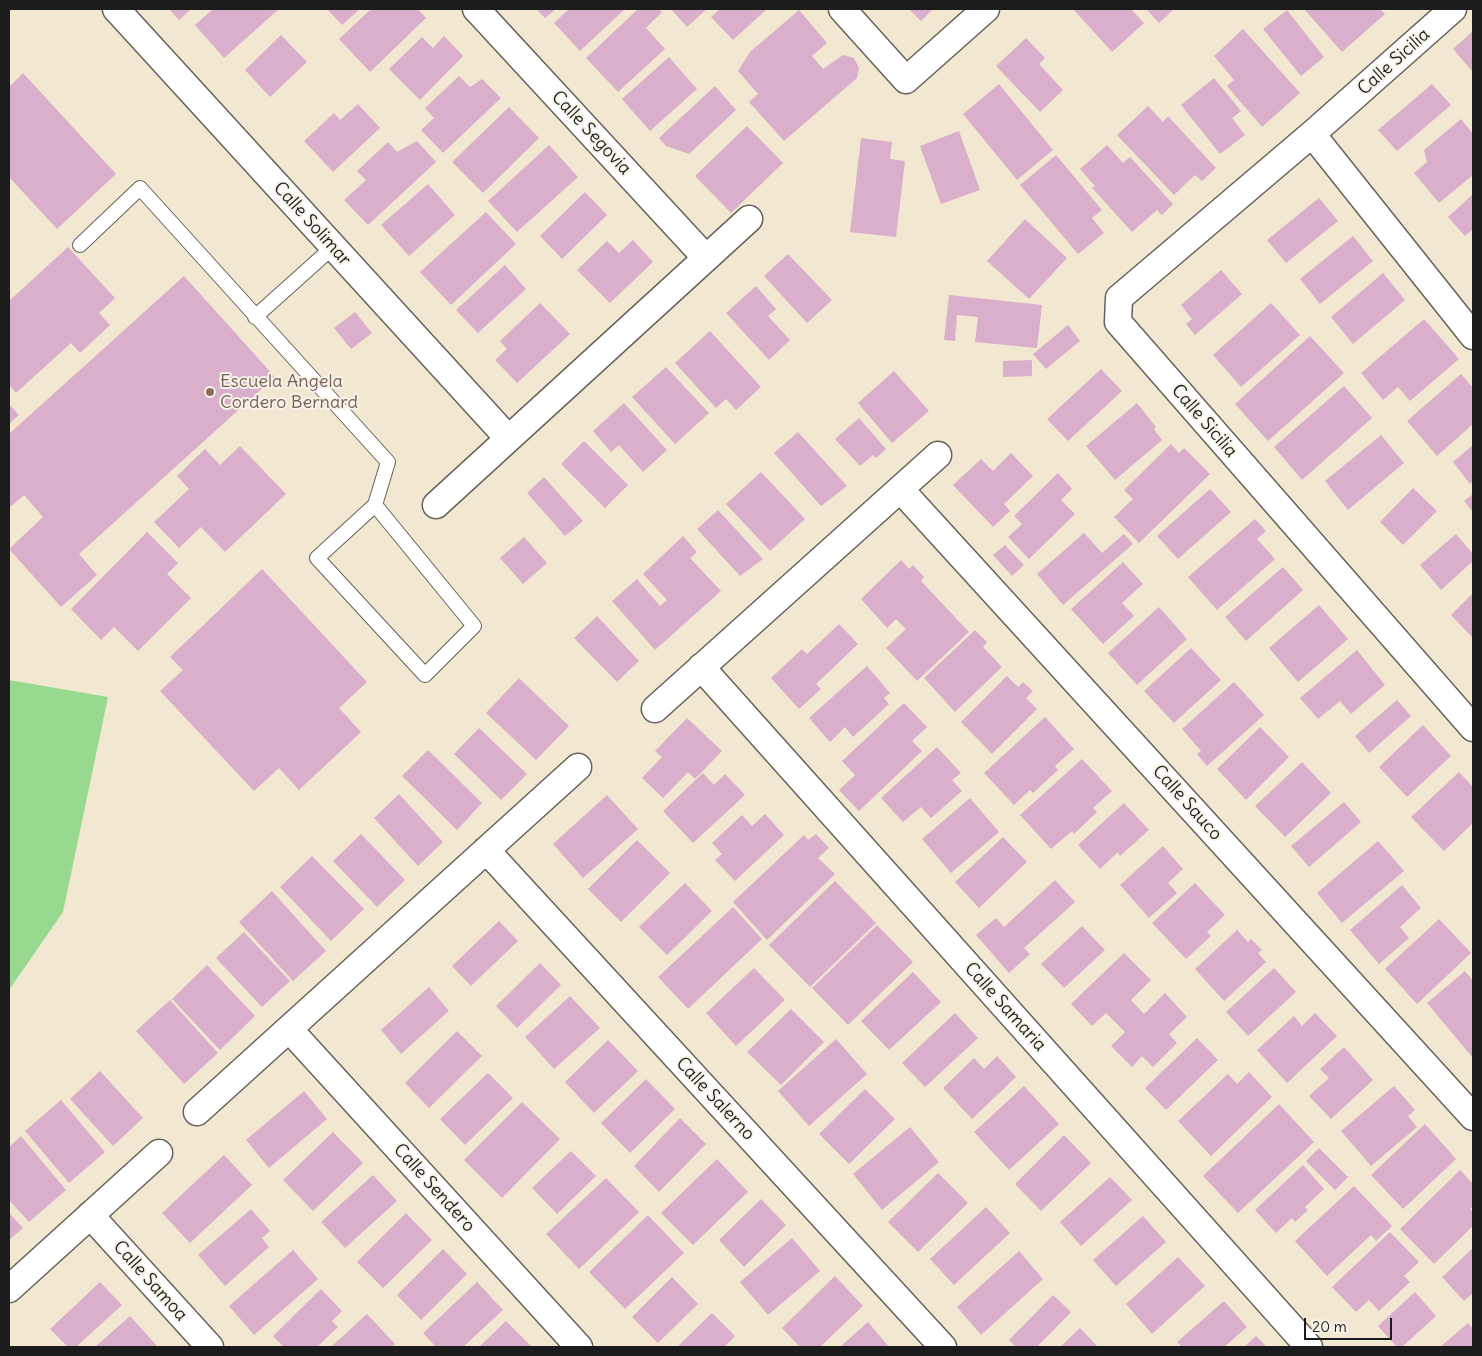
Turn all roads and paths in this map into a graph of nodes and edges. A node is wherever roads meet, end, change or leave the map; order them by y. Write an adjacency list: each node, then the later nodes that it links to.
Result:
1 (116, 9): 9 (street, Calle Solimar)
2 (476, 9): 10 (street, Calle Segovia)
3 (842, 9): 4 (street)
4 (986, 9)
5 (1453, 9): 6 (street, Calle Sicilia)
6 (1312, 134): 12 (street); 20 (street, Calle Sicilia)
7 (749, 219): 10 (street)
8 (80, 245): 11 (lane)
9 (333, 247): 11 (lane); 13 (street, Calle Solimar)
10 (706, 258): 13 (street)
11 (255, 317): 16 (lane)
12 (1473, 336)
13 (508, 438): 17 (street)
14 (938, 455): 15 (street)
15 (900, 489): 18 (street); 25 (street, Calle Sauco)
16 (374, 505): 16 (lane)
17 (436, 505)
18 (701, 667): 19 (street); 32 (street, Calle Samaria)
19 (655, 709)
20 (1473, 728)
21 (578, 766): 22 (street)
22 (486, 850): 23 (street); 31 (street, Calle Salerno)
23 (289, 1029): 24 (street); 30 (street, Calle Sendero)
24 (197, 1112)
25 (1473, 1118)
26 (159, 1153): 27 (street)
27 (90, 1215): 28 (street); 29 (street, Calle Samoa)
28 (9, 1289)
29 (210, 1347)
30 (579, 1347)
31 (943, 1347)
32 (1308, 1347)

